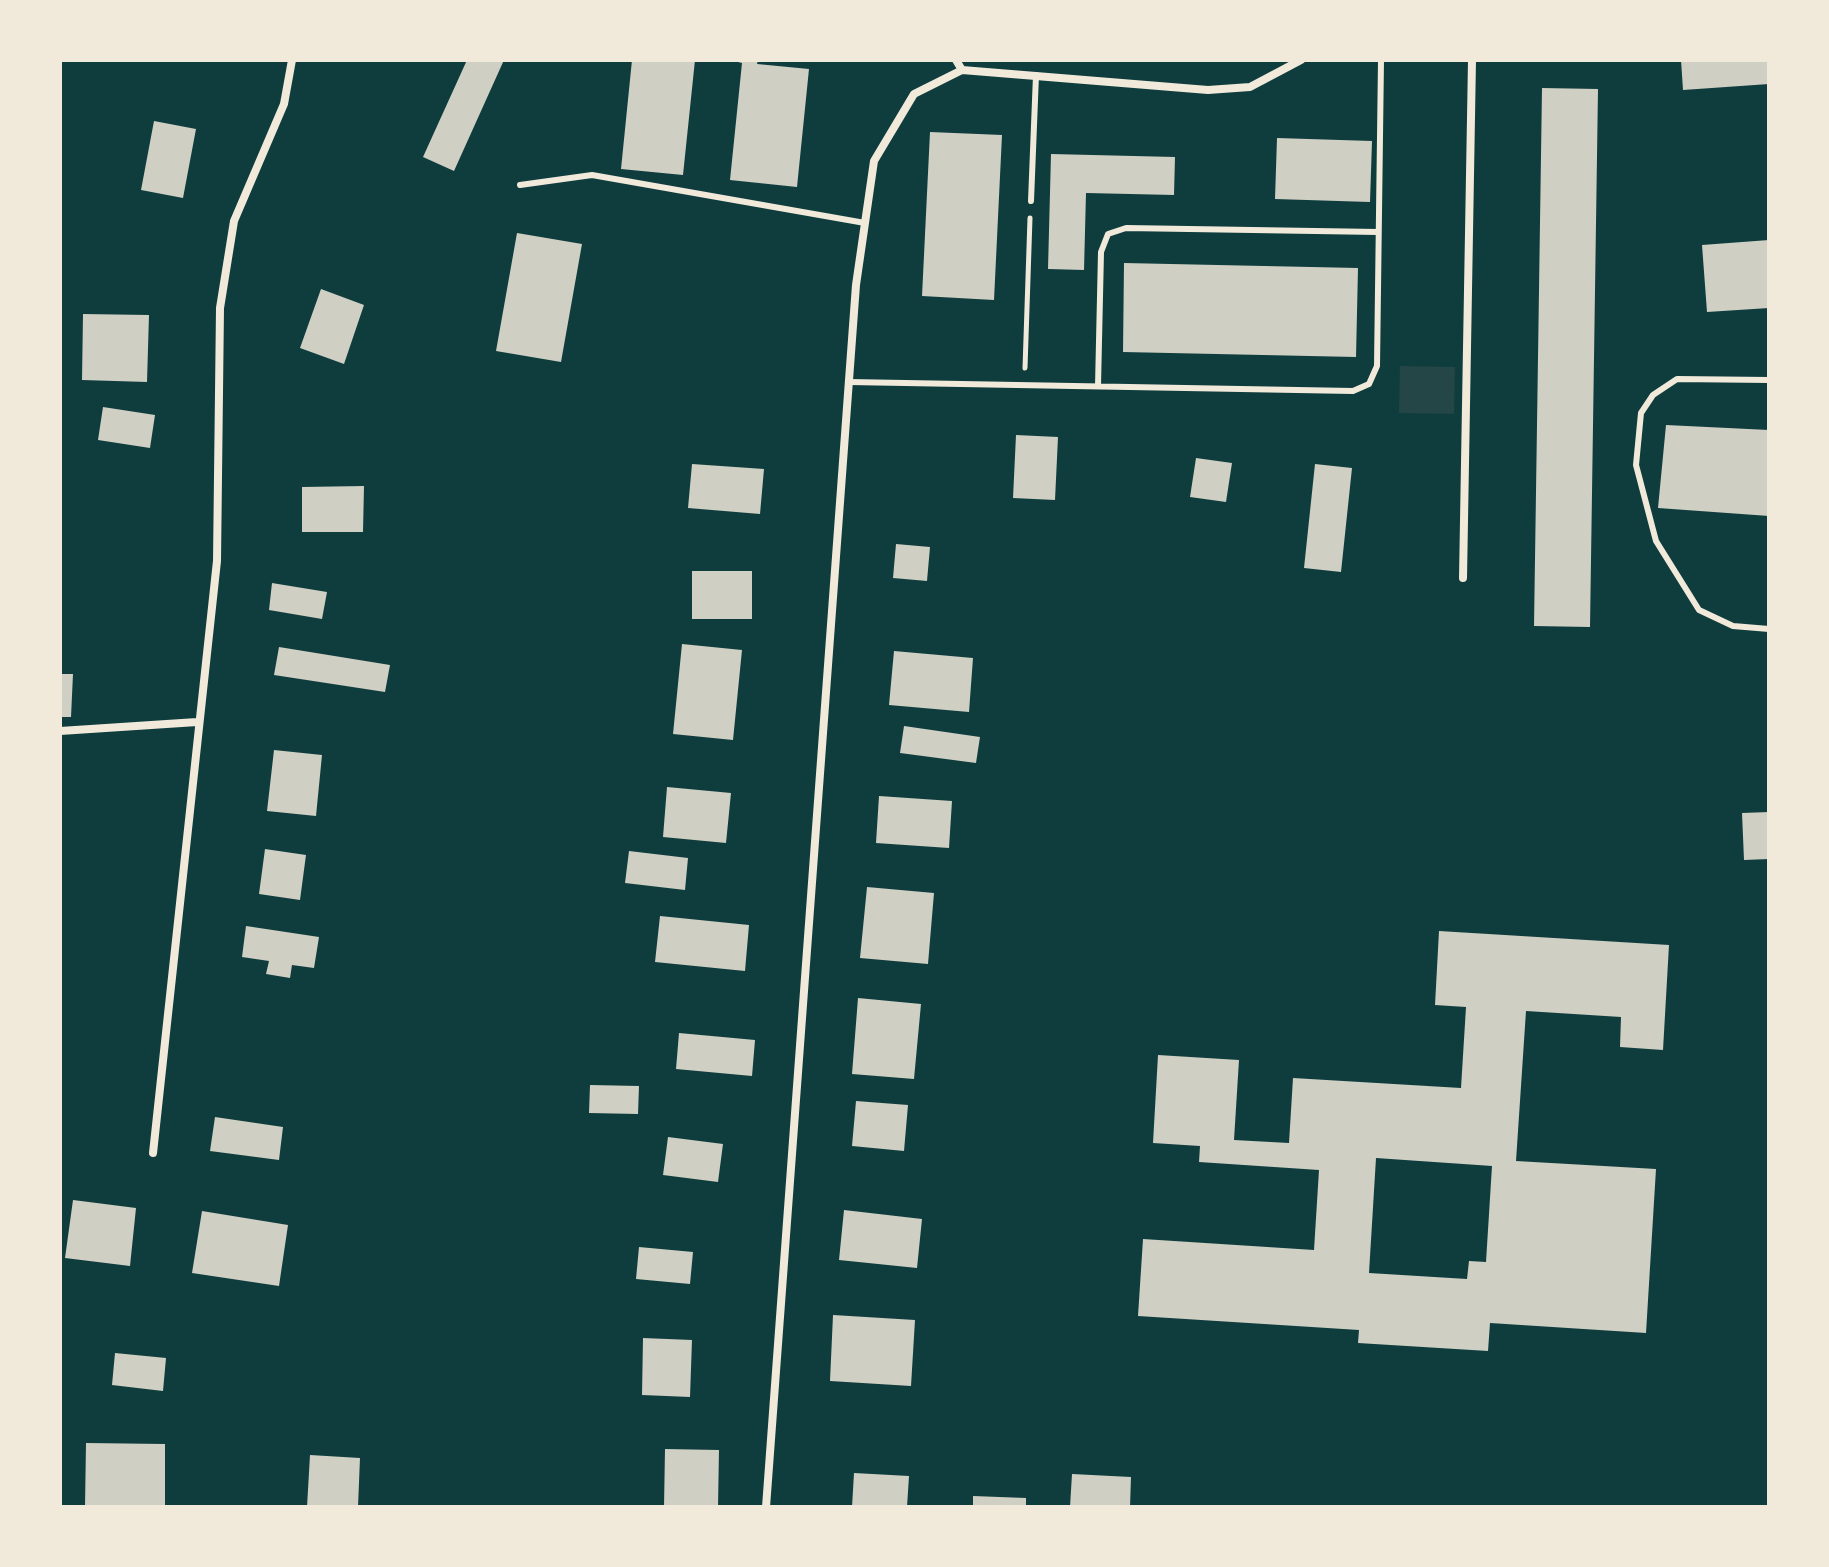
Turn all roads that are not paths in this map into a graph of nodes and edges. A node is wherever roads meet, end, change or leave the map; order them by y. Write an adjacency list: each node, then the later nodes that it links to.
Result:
1 (292, 60): 17 (street)
2 (956, 60): 6 (street)
3 (1301, 60): 7 (street)
4 (1381, 60): 11 (lane)
5 (1472, 60): 15 (street)
6 (962, 70): 7 (street); 10 (street)
7 (1036, 75): 9 (lane)
8 (520, 185): 10 (lane)
9 (1031, 201)
10 (865, 223): 13 (street)
11 (1378, 232): 14 (lane); 14 (lane)
12 (1769, 380): 16 (lane)
13 (849, 382): 14 (lane); 20 (street)
14 (1098, 386)
15 (1463, 578)
16 (1769, 629)
17 (197, 722): 18 (street); 19 (street)
18 (60, 731)
19 (153, 1153)
20 (766, 1507)

